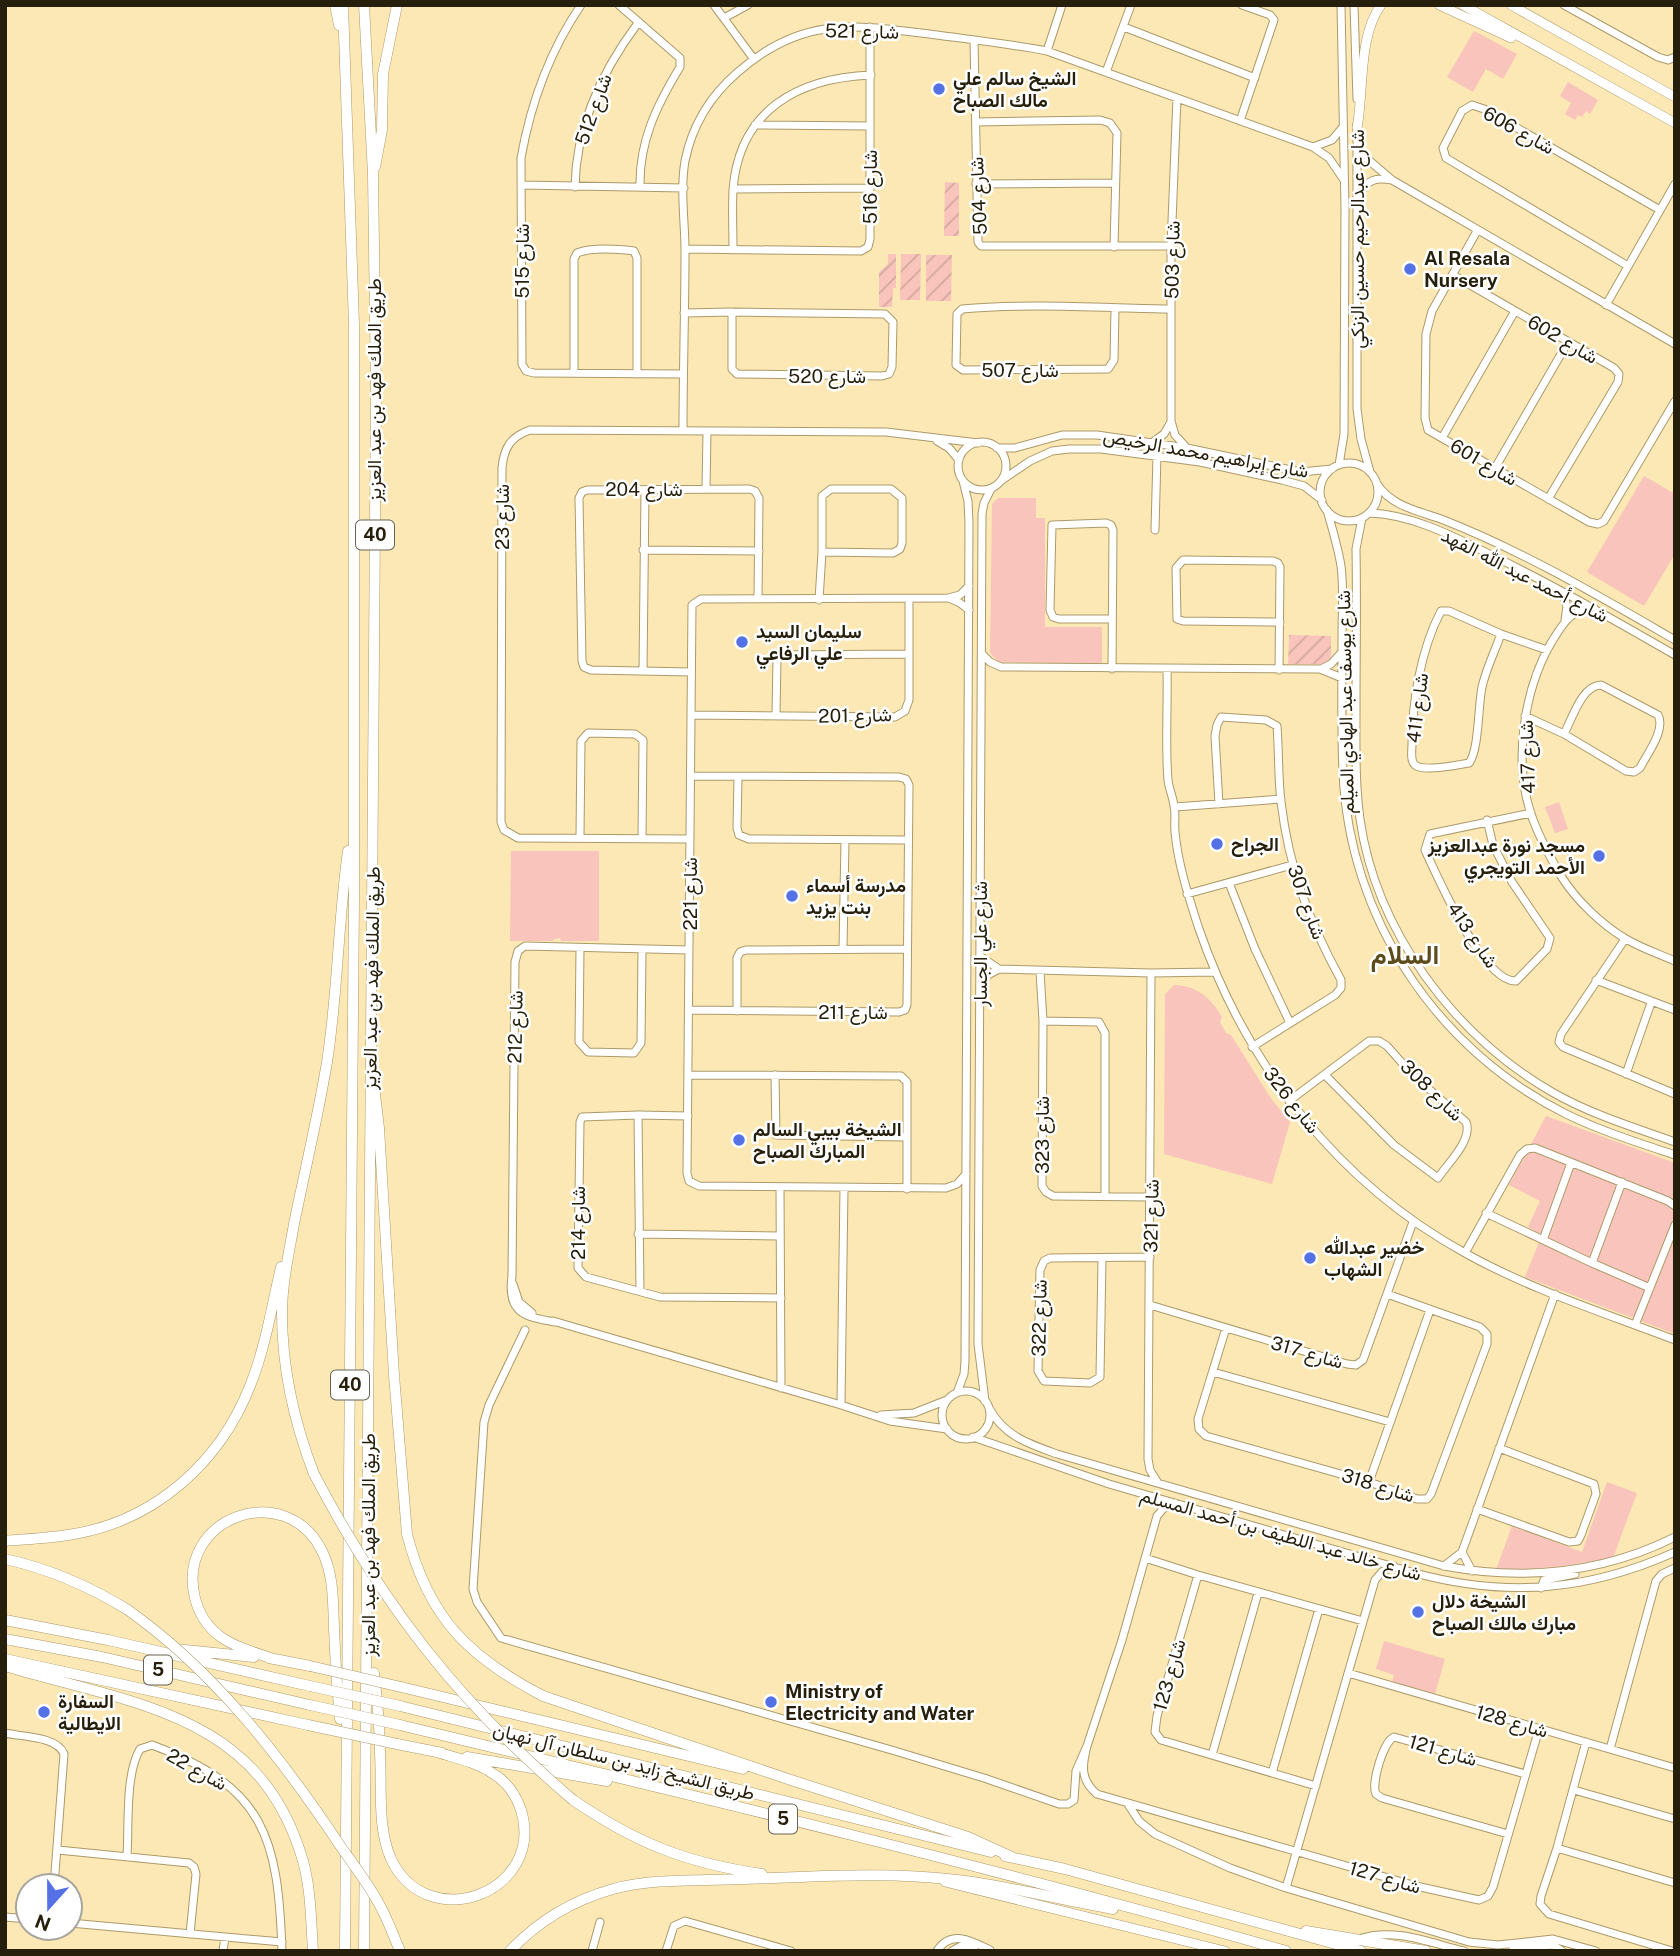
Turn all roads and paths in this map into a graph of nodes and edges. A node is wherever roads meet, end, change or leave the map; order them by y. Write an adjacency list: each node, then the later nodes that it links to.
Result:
1 (335, 5): 27 (highway)
2 (343, 5): 27 (highway, طريق الملك فهد بن عبد العزيز / 40)
3 (364, 5): 43 (highway, طريق الملك فهد بن عبد العزيز / 40)
4 (397, 5): 43 (highway)
5 (582, 5): 49 (street, شارع 515)
6 (618, 5): 20 (street)
7 (714, 5): 19 (street)
8 (748, 5): 19 (street)
9 (1062, 5): 24 (street)
10 (1130, 5): 22 (street)
11 (1242, 5): 31 (street)
12 (1341, 5): 39 (street, شارع عبدالرحيم حسين الزنكي)
13 (1354, 5): 40 (street, شارع عبدالرحيم حسين الزنكي)
14 (1381, 5): 40 (main road)
15 (1439, 5): 25 (main road)
16 (1464, 5): 25 (main road)
17 (1511, 5): 32 (main road)
18 (1564, 5): 26 (street)
19 (724, 18): 28 (street)
20 (638, 23): 50 (street, شارع 512); 51 (street)
21 (870, 27): 23 (street, شارع 521); 28 (street, شارع 521); 30 (street, شارع 516)
22 (1124, 27): 29 (street); 31 (street)
23 (974, 40): 24 (street, شارع 521); 35 (street, شارع 504)
24 (1047, 51): 29 (street, شارع 521)
25 (1552, 55): 36 (main road)
26 (1675, 57)
27 (345, 58): 148 (highway, طريق الملك فهد بن عبد العزيز / 40)
28 (753, 58): 52 (street, شارع 521)
29 (1106, 72): 33 (street, شارع 521)
30 (871, 75): 37 (street); 38 (street, شارع 516)
31 (1255, 78): 34 (street)
32 (1675, 97)
33 (1177, 98): 34 (street, شارع 521); 58 (street, شارع 503)
34 (1240, 121): 41 (street, شارع 521)
35 (976, 122): 46 (street); 47 (street, شارع 504)
36 (1675, 123)
37 (755, 125): 38 (street); 53 (street)
38 (870, 126): 54 (street, شارع 516)
39 (1344, 126): 41 (street); 44 (street, شارع عبدالرحيم حسين الزنكي)
40 (1357, 128): 42 (street, شارع عبدالرحيم حسين الزنكي)
41 (1313, 147): 44 (street, شارع 521)
42 (1358, 151): 45 (street); 55 (street, شارع عبدالرحيم حسين الزنكي)
43 (373, 174): 184 (highway, طريق الملك فهد بن عبد العزيز / 40)
44 (1345, 180): 72 (street, شارع عبدالرحيم حسين الزنكي)
45 (1392, 180): 55 (street); 57 (street)
46 (1114, 183): 47 (street); 59 (street)
47 (976, 184): 59 (street, شارع 504)
48 (1675, 184): 56 (street)
49 (522, 185): 50 (street); 74 (street, شارع 515)
50 (575, 187): 51 (street)
51 (640, 187): 52 (street)
52 (684, 188): 60 (street, شارع 521)
53 (733, 188): 54 (street); 61 (street)
54 (870, 188): 61 (street, شارع 516)
55 (1357, 200): 73 (street, شارع عبدالرحيم حسين الزنكي)
56 (1660, 210): 62 (street); 62 (street, شارع 606)
57 (1477, 231): 63 (street, شارع 601); 64 (street)
58 (1171, 246): 59 (street, شارع 504); 66 (street, شارع 503)
59 (1114, 247)
60 (685, 249): 61 (street, شارع 516); 69 (street, شارع 521)
61 (733, 250)
62 (1628, 266): 64 (street)
63 (1453, 275): 67 (street, شارع 602); 82 (street, شارع 601)
64 (1606, 305): 71 (street)
65 (1115, 308): 65 (street, شارع 507); 66 (street, شارع 507)
66 (1171, 309): 78 (street, شارع 503)
67 (1515, 311): 70 (street, شارع 602); 82 (street)
68 (732, 312): 68 (street, شارع 520); 69 (street, شارع 520)
69 (684, 313): 76 (street, شارع 521)
70 (1569, 342): 90 (street); 99 (street, شارع 602)
71 (1675, 344)
72 (1343, 372): 73 (street); 89 (street, شارع عبدالرحيم حسين الزنكي)
73 (1356, 372): 91 (street, شارع عبدالرحيم حسين الزنكي)
74 (574, 373): 75 (street, شارع 515); 75 (street)
75 (637, 374): 76 (street, شارع 515)
76 (683, 374): 79 (street, شارع 521)
77 (1675, 401): 99 (street, شارع 601)
78 (1171, 421): 83 (street); 85 (street)
79 (683, 431): 80 (street, شارع 23); 153 (street, شارع 23)
80 (707, 431): 81 (street, شارع 23); 95 (street)
81 (930, 438): 84 (street, شارع 23); 88 (street, شارع 23)
82 (1442, 438): 90 (street, شارع 601)
83 (1153, 442): 85 (street, شارع إبراهيم محمد الرخيص); 86 (street, شارع إبراهيم محمد الرخيص)
84 (978, 443): 86 (street); 88 (street)
85 (1187, 447): 89 (street, شارع إبراهيم محمد الرخيص)
86 (997, 448): 92 (street)
87 (1157, 455): 92 (street, شارع إبراهيم محمد الرخيص); 98 (street, شارع إبراهيم محمد الرخيص); 102 (street)
88 (959, 460): 93 (street)
89 (1336, 467): 91 (street); 98 (street)
90 (1495, 468): 99 (street, شارع 601)
91 (1370, 472): 94 (street)
92 (1002, 480): 96 (street)
93 (963, 481): 96 (street); 106 (street, شارع علي الجسار)
94 (1377, 484): 101 (street); 118 (street, شارع أحمد عبد الله الفهد)
95 (706, 489): 97 (street, شارع 204); 104 (street, شارع 204)
96 (991, 489): 122 (street, شارع علي الجسار)
97 (645, 490): 103 (street); 129 (street, شارع 204)
98 (1322, 499): 100 (street)
99 (1548, 499)
100 (1327, 510): 101 (street); 120 (street, شارع يوسف عبد الهادي الميلم)
101 (1365, 516): 107 (street, شارع أحمد عبد الله الفهد); 147 (street, شارع يوسف عبد الهادي الميلم)
102 (1155, 530)
103 (643, 550): 104 (street); 129 (street)
104 (758, 551): 109 (street, شارع 204)
105 (822, 552): 105 (street); 111 (street)
106 (969, 586): 108 (street, شارع 221); 113 (street, شارع علي الجسار)
107 (1561, 590): 112 (street, شارع أحمد عبد الله الفهد); 115 (street)
108 (948, 598): 110 (street, شارع 221); 113 (street)
109 (758, 599): 111 (street, شارع 221); 130 (street, شارع 221)
110 (909, 599): 111 (street, شارع 221); 121 (street, شارع 201)
111 (819, 600)
112 (1594, 608): 115 (street); 123 (street, شارع أحمد عبد الله الفهد)
113 (969, 610): 137 (street, شارع علي الجسار)
114 (1111, 619): 114 (street); 125 (street)
115 (1565, 621): 119 (street, شارع 417)
116 (1280, 622): 116 (street); 128 (street)
117 (1501, 634): 117 (street, شارع 411); 119 (street, شارع 411)
118 (1675, 640)
119 (1547, 650): 135 (street, شارع 417)
120 (1342, 652): 127 (street); 131 (street, شارع يوسف عبد الهادي الميلم)
121 (908, 654): 134 (street, شارع 201); 134 (street)
122 (982, 654): 124 (street); 132 (street, شارع علي الجسار)
123 (1675, 655)
124 (1001, 667): 125 (street); 132 (street)
125 (1112, 669): 126 (street)
126 (1167, 669): 128 (street); 145 (street, شارع 326)
127 (1320, 669): 128 (street); 131 (street)
128 (1279, 670)
129 (643, 671): 130 (street, شارع 204)
130 (691, 673): 133 (street, شارع 221)
131 (1342, 678): 149 (street, شارع يوسف عبد الهادي الميلم)
132 (982, 679): 136 (street, شارع علي الجسار)
133 (691, 715): 134 (street, شارع 201); 141 (street, شارع 221)
134 (776, 715)
135 (1525, 716): 138 (street); 146 (street, شارع 417)
136 (982, 728): 137 (street); 140 (street, شارع علي الجسار)
137 (968, 729): 139 (street, شارع علي الجسار)
138 (1564, 734): 138 (street)
139 (968, 758): 140 (street); 182 (street, شارع علي الجسار)
140 (982, 759): 167 (street, شارع علي الجسار)
141 (691, 776): 142 (street, شارع 211); 155 (street, شارع 221)
142 (738, 777): 156 (street); 157 (street, شارع 211)
143 (1281, 799): 144 (street); 144 (street, شارع 307); 158 (street, شارع 307)
144 (1219, 804): 145 (street)
145 (1175, 807): 160 (street, شارع 326)
146 (1531, 813): 150 (street, شارع 413); 161 (street, شارع 417)
147 (1360, 819): 149 (street); 151 (street, شارع يوسف عبد الهادي الميلم)
148 (353, 820): 203 (highway); 295 (highway, طريق الملك فهد بن عبد العزيز / 40)
149 (1346, 820): 152 (street, شارع يوسف عبد الهادي الميلم)
150 (1487, 820): 150 (street, شارع 413)
151 (1362, 831): 152 (street); 194 (street, شارع يوسف عبد الهادي الميلم)
152 (1348, 832): 191 (street, شارع يوسف عبد الهادي الميلم)
153 (580, 837): 154 (street, شارع 23); 154 (street)
154 (642, 838): 155 (street, شارع 23)
155 (690, 839): 166 (street, شارع 221)
156 (845, 840): 157 (street); 163 (street)
157 (908, 840): 164 (street, شارع 211)
158 (1292, 865): 159 (street); 180 (street, شارع 307)
159 (1229, 883): 160 (street); 180 (street)
160 (1187, 894): 171 (street, شارع 326)
161 (1625, 939): 168 (street, شارع 417); 173 (street)
162 (580, 948): 165 (street, شارع 212); 165 (street); 238 (street, شارع 212)
163 (843, 949): 164 (street); 178 (street)
164 (908, 949): 178 (street, شارع 211)
165 (642, 950): 166 (street, شارع 212)
166 (689, 950): 176 (street, شارع 221)
167 (980, 957): 169 (street); 174 (street, شارع علي الجسار)
168 (1675, 961)
169 (999, 969): 170 (street); 174 (street)
170 (1040, 971): 172 (street); 179 (street, شارع 323)
171 (1214, 972): 172 (street); 181 (street, شارع 326)
172 (1151, 973): 211 (street, شارع 321)
173 (1596, 980): 175 (street); 188 (street)
174 (980, 986): 183 (street, شارع علي الجسار)
175 (1651, 1003): 177 (street); 188 (street)
176 (690, 1010): 178 (street, شارع 211); 189 (street, شارع 221)
177 (1675, 1010)
178 (737, 1011)
179 (1043, 1021): 210 (street); 210 (street, شارع 323)
180 (1290, 1023): 181 (street, شارع 307)
181 (1252, 1047): 193 (street, شارع 326)
182 (967, 1056): 183 (street); 185 (street, شارع علي الجسار)
183 (980, 1056): 186 (street, شارع علي الجسار)
184 (371, 1066): 281 (highway, طريق الملك فهد بن عبد العزيز / 40); 299 (highway)
185 (966, 1068): 186 (street); 204 (street, شارع علي الجسار)
186 (980, 1069): 230 (street, شارع علي الجسار)
187 (775, 1074): 189 (street); 199 (street); 199 (street)
188 (1626, 1074): 192 (street)
189 (689, 1075): 197 (street, شارع 221)
190 (1325, 1075): 190 (street, شارع 308); 193 (street, شارع 308)
191 (1508, 1078): 194 (street); 198 (street, شارع يوسف عبد الهادي الميلم)
192 (1675, 1094)
193 (1289, 1101): 215 (street, شارع 326)
194 (1570, 1101): 195 (street, شارع يوسف عبد الهادي الميلم)
195 (1580, 1106): 198 (street); 200 (street, شارع يوسف عبد الهادي الميلم)
196 (638, 1115): 197 (street, شارع 214); 217 (street); 225 (street, شارع 214)
197 (688, 1116): 206 (street, شارع 221)
198 (1573, 1117): 201 (street, شارع يوسف عبد الهادي الميلم)
199 (906, 1137): 209 (street)
200 (1675, 1142)
201 (1675, 1156)
202 (1572, 1163): 205 (street); 214 (street); 219 (street)
203 (304, 1172): 263 (highway); 312 (highway, bridge)
204 (966, 1174): 208 (street); 212 (street, شارع علي الجسار)
205 (1622, 1182): 213 (street); 223 (street)
206 (780, 1187): 207 (street, شارع 221); 218 (street)
207 (844, 1188): 209 (street, شارع 221); 242 (street)
208 (947, 1188): 209 (street, شارع 221); 212 (street)
209 (907, 1189)
210 (1105, 1196): 211 (street, شارع 323)
211 (1151, 1197): 221 (street, شارع 321)
212 (966, 1200): 229 (street, شارع علي الجسار)
213 (1675, 1206)
214 (1486, 1213): 219 (street); 220 (street)
215 (1413, 1222): 220 (street, شارع 326); 226 (street, شارع 317)
216 (1675, 1225): 224 (street)
217 (638, 1234): 218 (street); 225 (street)
218 (780, 1236): 228 (street)
219 (1543, 1240): 223 (street)
220 (1465, 1253): 227 (street, شارع 326)
221 (1150, 1257): 222 (street, شارع 322); 231 (street, شارع 321)
222 (1102, 1258): 222 (street, شارع 322)
223 (1592, 1264): 224 (street)
224 (1650, 1288): 233 (street)
225 (640, 1291): 228 (street, شارع 214)
226 (1387, 1294): 232 (street, شارع 318); 234 (street, شارع 317)
227 (1555, 1294): 233 (street, شارع 326); 248 (street)
228 (781, 1298): 238 (street)
229 (965, 1304): 230 (street); 239 (street, شارع علي الجسار)
230 (979, 1305): 241 (street, شارع علي الجسار)
231 (1150, 1305): 234 (street, شارع 317); 250 (street, شارع 321)
232 (1430, 1310): 244 (street); 252 (street, شارع 318)
233 (1635, 1325): 236 (street, شارع 326)
234 (1226, 1328): 237 (street, شارع 318)
235 (525, 1330): 291 (street)
236 (1675, 1340)
237 (1213, 1372): 244 (street); 252 (street, شارع 318)
238 (781, 1388): 242 (street, شارع 212)
239 (957, 1393): 240 (street); 241 (street)
240 (947, 1400): 243 (street, شارع 212); 245 (street)
241 (987, 1404): 246 (street); 247 (street, شارع خالد عبد اللطيف بن أحمد المسلم)
242 (841, 1405): 243 (street, شارع 212)
243 (874, 1415): 245 (street, شارع 212)
244 (1390, 1422): 252 (street)
245 (947, 1429): 246 (street)
246 (973, 1437): 249 (street, شارع خالد عبد اللطيف بن أحمد المسلم)
247 (1031, 1445): 249 (street); 251 (street, شارع خالد عبد اللطيف بن أحمد المسلم)
248 (1499, 1448): 256 (street); 256 (street)
249 (1025, 1457): 254 (street, شارع خالد عبد اللطيف بن أحمد المسلم)
250 (1148, 1459): 251 (street); 253 (street, شارع 321)
251 (1131, 1476): 253 (street, شارع خالد عبد اللطيف بن أحمد المسلم)
252 (1369, 1482)
253 (1159, 1484): 257 (street, شارع خالد عبد اللطيف بن أحمد المسلم)
254 (1148, 1496): 255 (street, شارع خالد عبد اللطيف بن أحمد المسلم); 259 (street)
255 (1175, 1503): 259 (street); 260 (street, شارع خالد عبد اللطيف بن أحمد المسلم)
256 (1477, 1508): 264 (street)
257 (1244, 1509): 258 (street, شارع خالد عبد اللطيف بن أحمد المسلم); 260 (street)
258 (1256, 1512): 261 (street); 270 (street, شارع خالد عبد اللطيف بن أحمد المسلم)
259 (1157, 1516): 266 (street, شارع 127)
260 (1238, 1521): 261 (street, شارع خالد عبد اللطيف بن أحمد المسلم)
261 (1251, 1525): 267 (street, شارع خالد عبد اللطيف بن أحمد المسلم)
262 (1675, 1537): 272 (street, شارع خالد عبد اللطيف بن أحمد المسلم)
263 (5, 1541)
264 (1462, 1552): 270 (street); 273 (street)
265 (1674, 1553): 276 (street, شارع خالد عبد اللطيف بن أحمد المسلم)
266 (1144, 1558): 274 (street); 291 (street, شارع 127)
267 (1366, 1558): 269 (street, شارع خالد عبد اللطيف بن أحمد المسلم); 275 (street)
268 (5, 1559): 331 (highway, bridge)
269 (1394, 1566): 275 (street); 276 (street, شارع خالد عبد اللطيف بن أحمد المسلم)
270 (1444, 1566): 273 (street, شارع خالد عبد اللطيف بن أحمد المسلم)
271 (1675, 1568): 292 (street)
272 (1585, 1569): 273 (street, شارع خالد عبد اللطيف بن أحمد المسلم); 276 (street)
273 (1472, 1571)
274 (1198, 1575): 277 (street); 294 (street, شارع 123)
275 (1376, 1580): 280 (street)
276 (1541, 1588)
277 (1258, 1592): 278 (street); 294 (street)
278 (1319, 1609): 280 (street); 297 (street)
279 (5, 1620): 283 (highway, طريق الشيخ زايد بن سلطان آل نهيان / 5)
280 (1363, 1621): 287 (street)
281 (368, 1629): 293 (highway); 330 (highway, طريق الملك فهد بن عبد العزيز / 40)
282 (5, 1639): 301 (highway, طريق الشيخ زايد بن سلطان آل نهيان / 5, bridge)
283 (108, 1640): 285 (highway); 310 (highway, طريق الشيخ زايد بن سلطان آل نهيان / 5, bridge)
284 (5, 1659): 293 (highway, bridge)
285 (274, 1659): 295 (highway); 299 (highway, bridge)
286 (5, 1665): 328 (highway)
287 (1348, 1673): 288 (street, شارع 128); 300 (street)
288 (1539, 1729): 290 (street, شارع 128); 298 (street, شارع 127)
289 (5, 1733): 307 (street)
290 (1586, 1742): 292 (street, شارع 128); 302 (street)
291 (1087, 1746): 303 (street, شارع 127)
292 (1609, 1749): 296 (street, شارع 128)
293 (437, 1752): 301 (highway)
294 (1212, 1755): 297 (street, شارع 123)
295 (346, 1759): 329 (highway, طريق الملك فهد بن عبد العزيز / 40)
296 (1675, 1768)
297 (1272, 1773): 300 (street, شارع 123)
298 (1525, 1774): 305 (street, شارع 127); 305 (street, شارع 121)
299 (791, 1780): 310 (highway)
300 (1315, 1786): 308 (street)
301 (657, 1787): 316 (highway, طريق الشيخ زايد بن سلطان آل نهيان / 5)
302 (1574, 1790): 304 (street); 306 (street)
303 (1128, 1804): 308 (street, شارع 127); 315 (street)
304 (1675, 1819)
305 (1508, 1833): 308 (street, شارع 127)
306 (1558, 1848): 314 (street); 345 (street)
307 (58, 1850): 309 (street); 311 (street)
308 (1297, 1852): 315 (street)
309 (127, 1856): 320 (street); 325 (street, شارع 22)
310 (1012, 1857): 319 (highway, طريق الشيخ زايد بن سلطان آل نهيان / 5)
311 (56, 1872)
312 (804, 1877): 313 (highway); 332 (highway)
313 (934, 1878): 316 (highway); 338 (main road)
314 (1675, 1883)
315 (1286, 1888): 324 (street)
316 (1166, 1916): 339 (highway, طريق الشيخ زايد بن سلطان آل نهيان / 5)
317 (600, 1922): 333 (street)
318 (84, 1924): 320 (street)
319 (1277, 1928): 322 (highway, 5); 340 (highway, طريق الشيخ زايد بن سلطان آل نهيان / 5)
320 (190, 1934): 321 (street)
321 (225, 1937): 325 (street); 327 (street)
322 (1362, 1938): 341 (highway, 5); 342 (street)
323 (944, 1942): 326 (street); 336 (street); 337 (street)
324 (1499, 1945): 343 (street); 344 (street)
325 (282, 1946)
326 (992, 1950): 337 (street)
327 (223, 1951)
328 (313, 1951)
329 (345, 1951)
330 (365, 1951)
331 (400, 1951)
332 (510, 1951)
333 (592, 1951)
334 (666, 1951): 335 (street)
335 (791, 1951)
336 (937, 1951)
337 (952, 1951)
338 (1225, 1951)
339 (1286, 1951)
340 (1361, 1951)
341 (1426, 1951)
342 (1464, 1951)
343 (1562, 1951)
344 (1595, 1951)
345 (1672, 1951)

